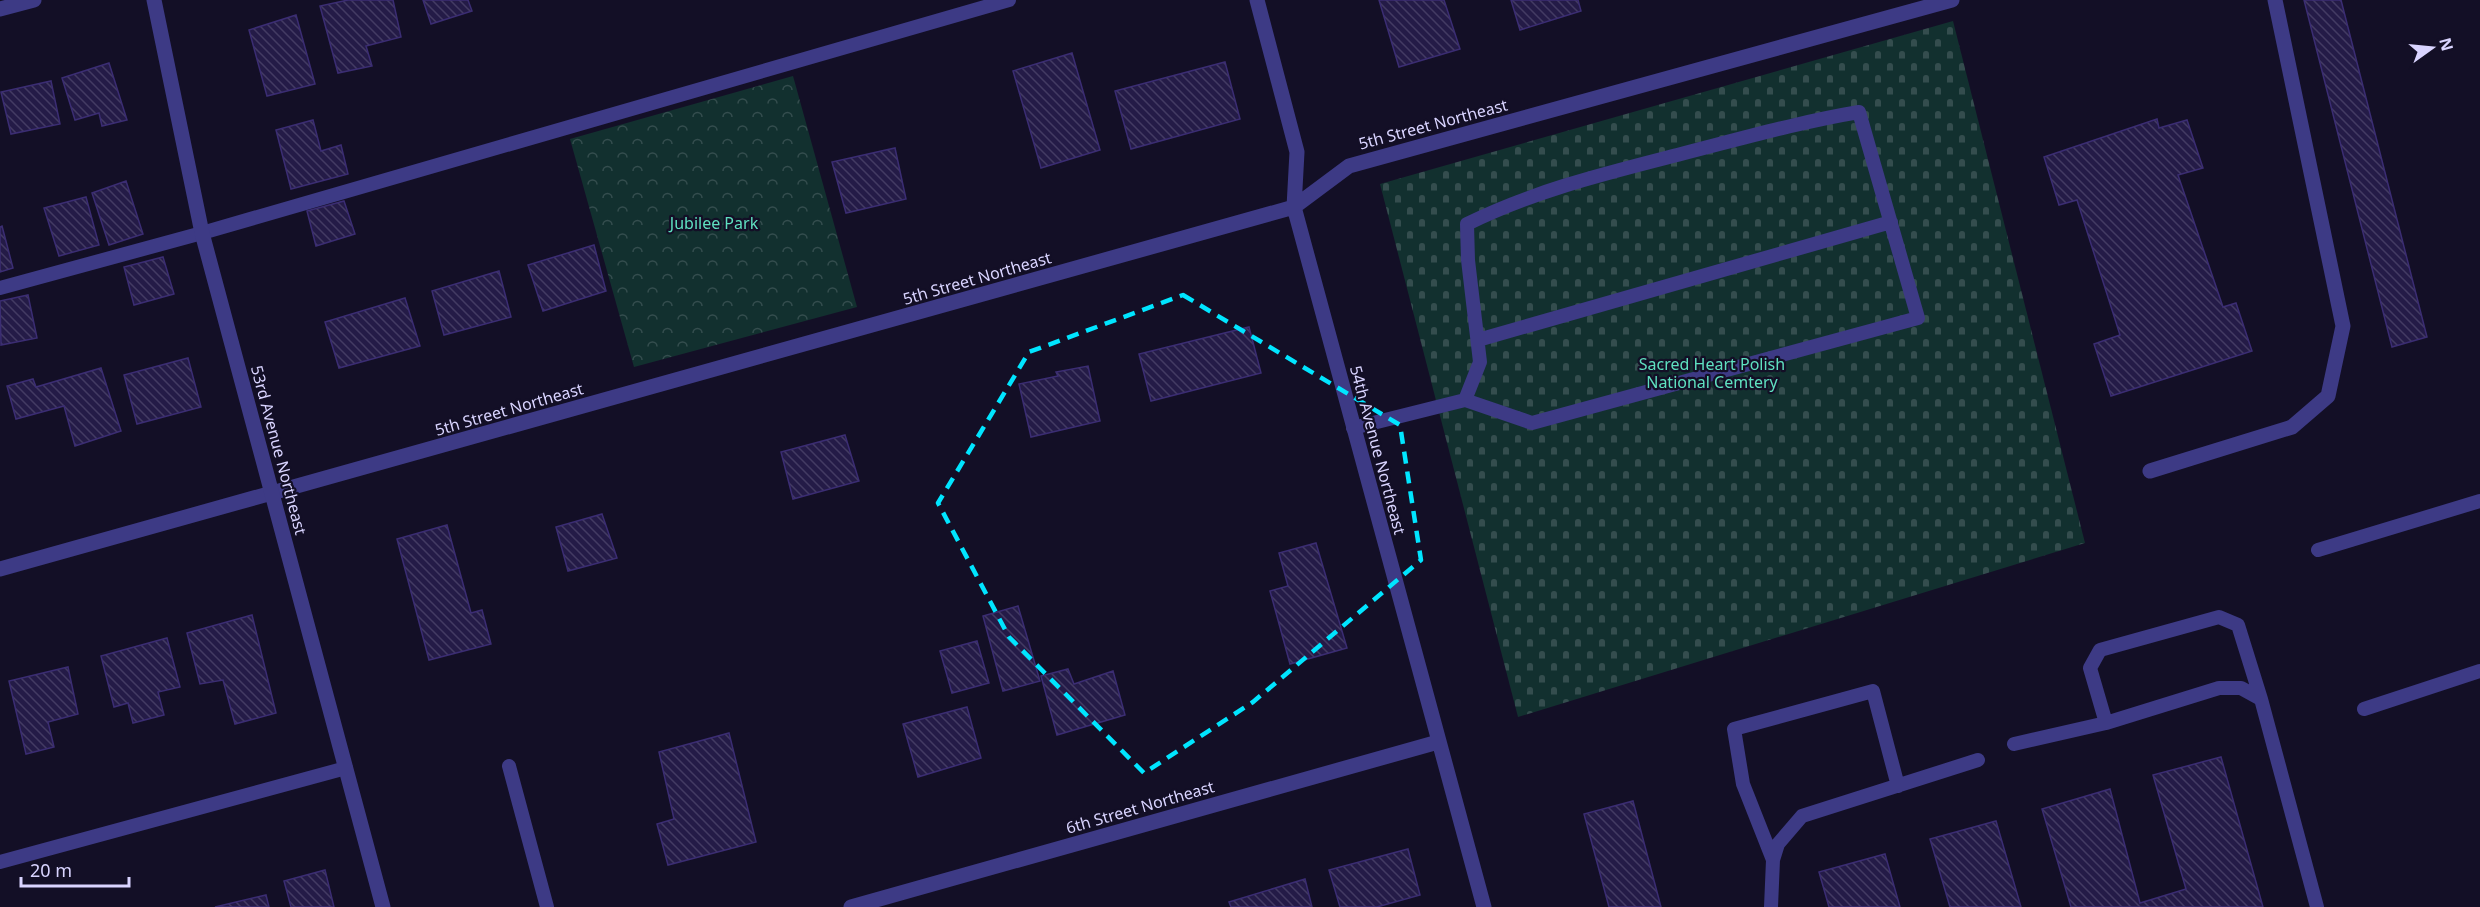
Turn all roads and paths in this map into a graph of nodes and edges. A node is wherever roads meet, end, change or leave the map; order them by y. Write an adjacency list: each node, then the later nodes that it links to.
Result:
1 (34, 0): 7 (street)
2 (154, 0): 10 (street, 53rd Avenue Northeast)
3 (1010, 0): 10 (lane)
4 (1257, 0): 8 (street, 54th Avenue Northeast)
5 (1952, 0): 8 (street, 5th Street Northeast)
6 (2275, 0): 15 (street)
7 (0, 9)
8 (1294, 207): 14 (street, 54th Avenue Northeast); 16 (street, 5th Street Northeast)
9 (1891, 222): 12 (lane); 12 (lane); 13 (lane)
10 (202, 233): 11 (lane); 16 (street, 53rd Avenue Northeast)
11 (0, 288)
12 (1478, 339): 13 (lane)
13 (1465, 400): 14 (lane)
14 (1353, 428): 24 (street, 54th Avenue Northeast)
15 (2150, 471)
16 (272, 494): 19 (street, 5th Street Northeast); 28 (street, 53rd Avenue Northeast)
17 (2480, 501): 18 (lane)
18 (2318, 550)
19 (0, 569)
20 (2480, 671): 22 (lane)
21 (2261, 699): 23 (lane); 23 (lane); 37 (lane)
22 (2364, 709)
23 (2106, 723): 25 (lane)
24 (1438, 742): 34 (street, 6th Street Northeast); 35 (street, 54th Avenue Northeast)
25 (2014, 744)
26 (1978, 760): 29 (lane)
27 (509, 766): 33 (lane)
28 (346, 768): 31 (lane); 32 (street, 53rd Avenue Northeast)
29 (1898, 786): 30 (lane); 30 (lane)
30 (1773, 860): 36 (lane)
31 (0, 862)
32 (383, 907)
33 (547, 907)
34 (851, 907)
35 (1484, 907)
36 (1772, 907)
37 (2318, 907)

